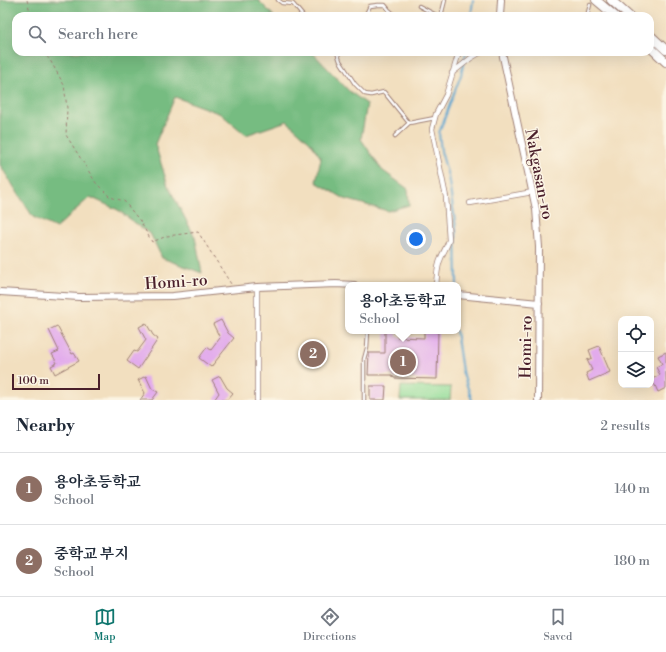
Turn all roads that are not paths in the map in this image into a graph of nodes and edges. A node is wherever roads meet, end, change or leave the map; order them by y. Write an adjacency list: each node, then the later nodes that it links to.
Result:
1 (278, 0): 7 (lane)
2 (445, 0): 11 (lane)
3 (501, 0): 12 (street)
4 (611, 0): 15 (highway)
5 (593, 2): 13 (lane); 14 (highway)
6 (419, 6): 10 (lane)
7 (300, 12)
8 (367, 12): 9 (lane)
9 (391, 12)
10 (432, 12)
11 (441, 12)
12 (500, 12)
13 (589, 12)
14 (609, 12)
15 (624, 12)
16 (654, 39): 17 (highway)
17 (666, 50)
18 (654, 51): 23 (highway)
19 (339, 56): 26 (lane)
20 (458, 56): 24 (street)
21 (473, 56): 24 (street)
22 (503, 56): 28 (street, Nakgasan-ro)
23 (666, 62)
24 (452, 73): 25 (street)
25 (435, 118): 26 (lane); 30 (street)
26 (409, 123): 27 (lane)
27 (395, 136)
28 (533, 192): 29 (street); 35 (street, Nakgasan-ro)
29 (470, 203)
30 (436, 282)
31 (345, 284): 32 (street, Homi-ro)
32 (257, 287): 33 (street, Homi-ro); 37 (street)
33 (0, 292)
34 (461, 295): 35 (street, Homi-ro)
35 (539, 303): 39 (street, Homi-ro)
36 (368, 334): 38 (lane)
37 (258, 400)
38 (364, 400)
39 (538, 400)

